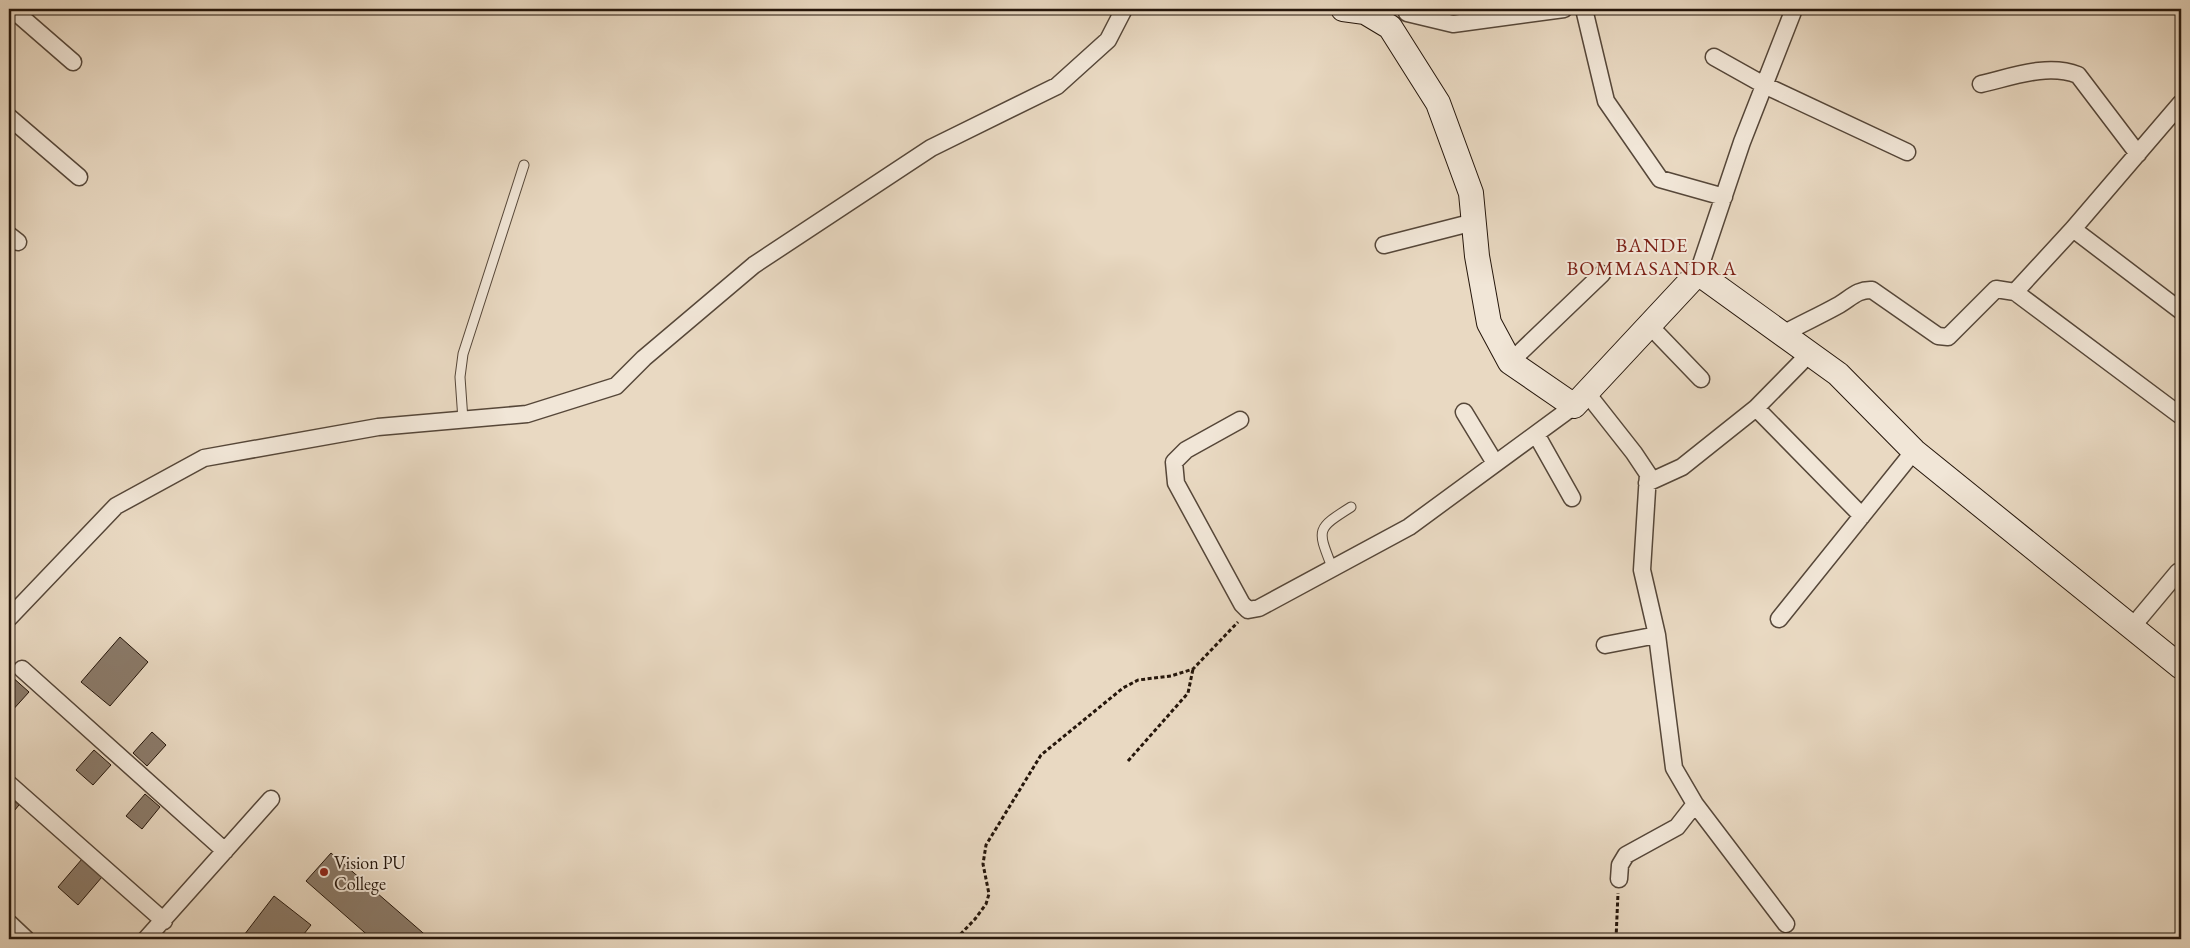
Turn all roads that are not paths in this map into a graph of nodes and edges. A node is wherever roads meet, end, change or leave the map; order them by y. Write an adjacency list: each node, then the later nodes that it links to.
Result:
1 (12, 9): 9 (street)
2 (1124, 9): 35 (street)
3 (1343, 9): 7 (street)
4 (1564, 9): 7 (street)
5 (1584, 9): 18 (street)
6 (1794, 9): 11 (street)
7 (1402, 16): 19 (street)
8 (1714, 57): 11 (street)
9 (73, 62)
10 (1981, 84): 15 (street)
11 (1764, 85): 14 (street); 18 (street)
12 (2181, 103): 15 (street)
13 (9, 117): 17 (street)
14 (1907, 152)
15 (2138, 154): 20 (street)
16 (524, 165): 35 (lane)
17 (79, 177)
18 (1724, 197): 22 (street)
19 (1474, 222): 21 (street); 29 (street)
20 (2073, 230): 24 (street); 25 (street)
21 (1384, 244)
22 (1698, 273): 26 (street); 27 (street)
23 (1602, 274): 29 (street)
24 (2015, 292): 27 (street); 34 (street)
25 (2181, 311)
26 (1649, 325): 30 (street); 31 (street)
27 (1784, 334): 28 (street)
28 (1810, 353): 32 (street); 38 (street)
29 (1510, 362): 31 (street)
30 (1701, 379)
31 (1580, 399): 37 (street); 40 (street)
32 (1756, 408): 40 (street); 43 (street)
33 (1464, 412): 39 (street)
34 (2181, 416)
35 (463, 420): 46 (street)
36 (1240, 420): 44 (street)
37 (1536, 434): 39 (street); 41 (street)
38 (1914, 451): 43 (street); 48 (street)
39 (1495, 463): 44 (street)
40 (1647, 483): 49 (street)
41 (1572, 498)
42 (1351, 507): 44 (lane)
43 (1862, 516): 47 (street)
44 (1332, 567)
45 (2178, 572): 48 (street)
46 (9, 618)
47 (1779, 619)
48 (2132, 627): 51 (street)
49 (1657, 635): 50 (street); 55 (street)
50 (1605, 645)
51 (2181, 667)
52 (22, 669): 56 (street)
53 (9, 784): 58 (street)
54 (270, 799): 56 (street)
55 (1695, 804): 57 (street); 60 (street)
56 (225, 851): 58 (street)
57 (1619, 879)
58 (164, 921): 62 (street)
59 (9, 923): 61 (street)
60 (1786, 924)
61 (26, 939)
62 (146, 939)

